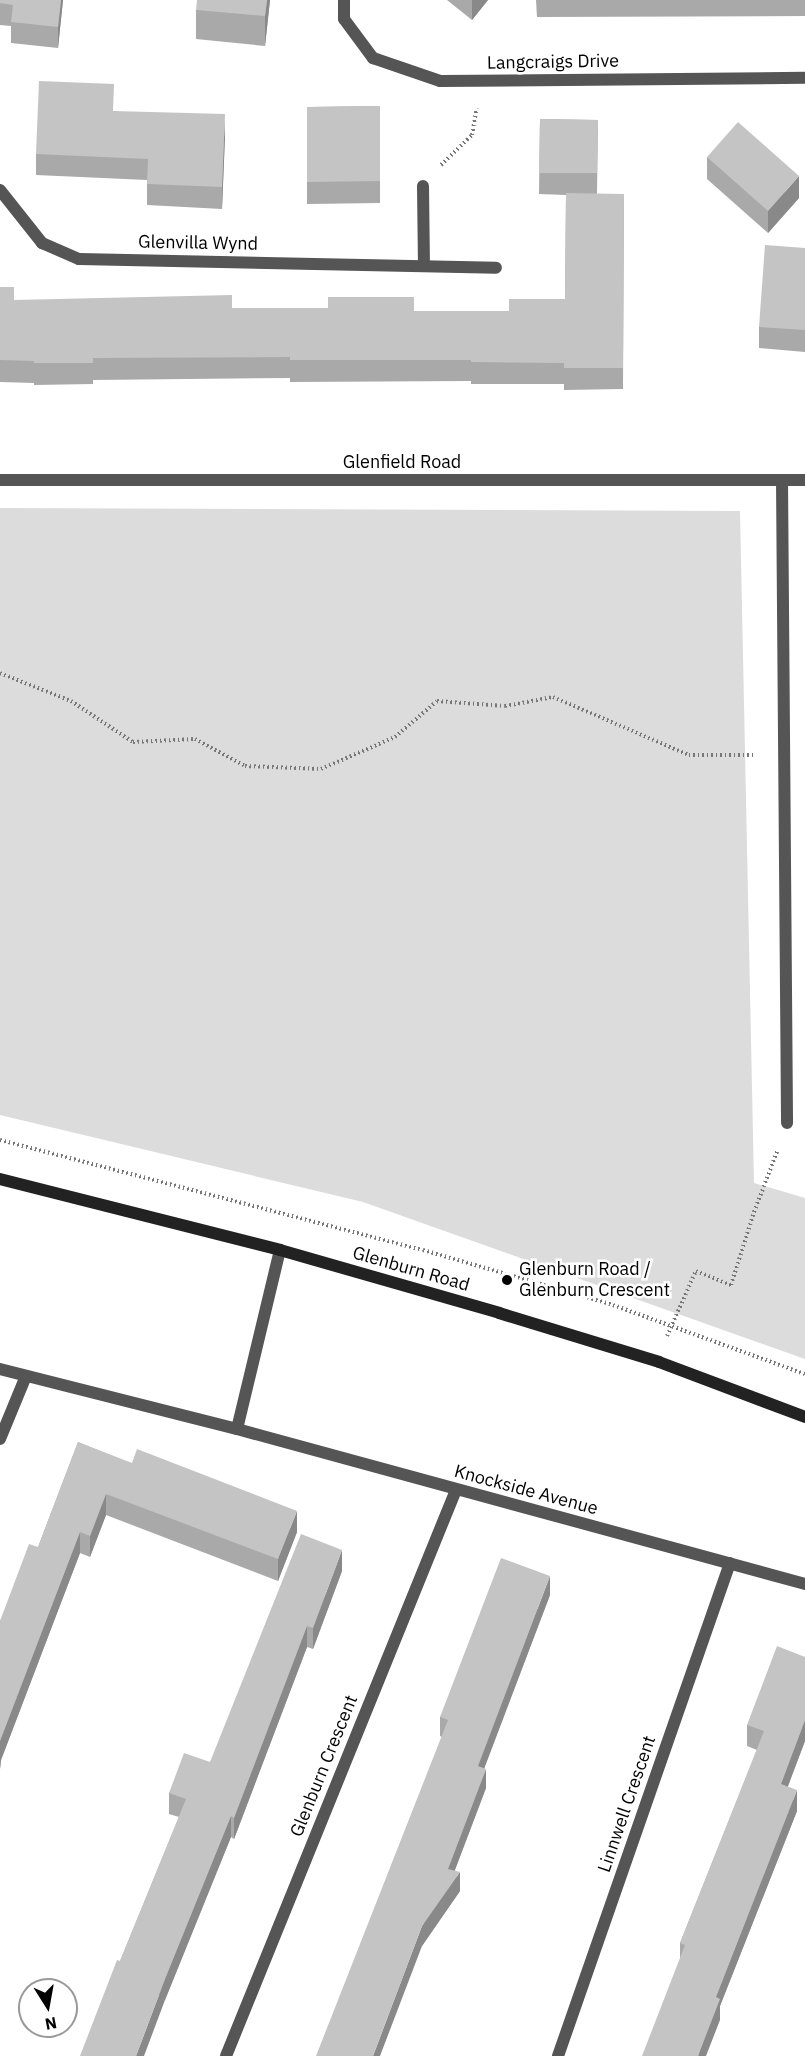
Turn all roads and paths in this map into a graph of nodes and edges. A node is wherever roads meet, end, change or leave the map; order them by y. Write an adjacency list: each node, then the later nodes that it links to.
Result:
1 (344, 0): 3 (street, Langcraigs Drive)
2 (805, 78): 3 (street, Langcraigs Drive)
3 (482, 81): 4 (path)
4 (423, 186): 6 (street)
5 (0, 190): 6 (street, Glenvilla Wynd)
6 (424, 265): 7 (street, Glenvilla Wynd)
7 (496, 268)
8 (0, 480): 9 (street, Glenfield Road)
9 (783, 480): 10 (street, Glenfield Road); 12 (street)
10 (805, 480)
11 (0, 673): 12 (path)
12 (783, 754): 13 (street)
13 (787, 1123): 17 (path)
14 (0, 1140): 17 (path)
15 (0, 1179): 16 (street, Glenburn Road)
16 (280, 1250): 21 (street, Glenburn Road); 22 (street)
17 (670, 1328): 19 (path)
18 (0, 1369): 20 (street, Knockside Avenue)
19 (805, 1374)
20 (26, 1376): 22 (street, Knockside Avenue); 23 (street)
21 (805, 1417)
22 (237, 1429): 24 (street, Knockside Avenue)
23 (0, 1439)
24 (456, 1490): 25 (street, Knockside Avenue); 27 (street, Glenburn Crescent)
25 (730, 1563): 26 (street, Knockside Avenue); 28 (street, Linnwell Crescent)
26 (805, 1584)
27 (226, 2056)
28 (558, 2056)

